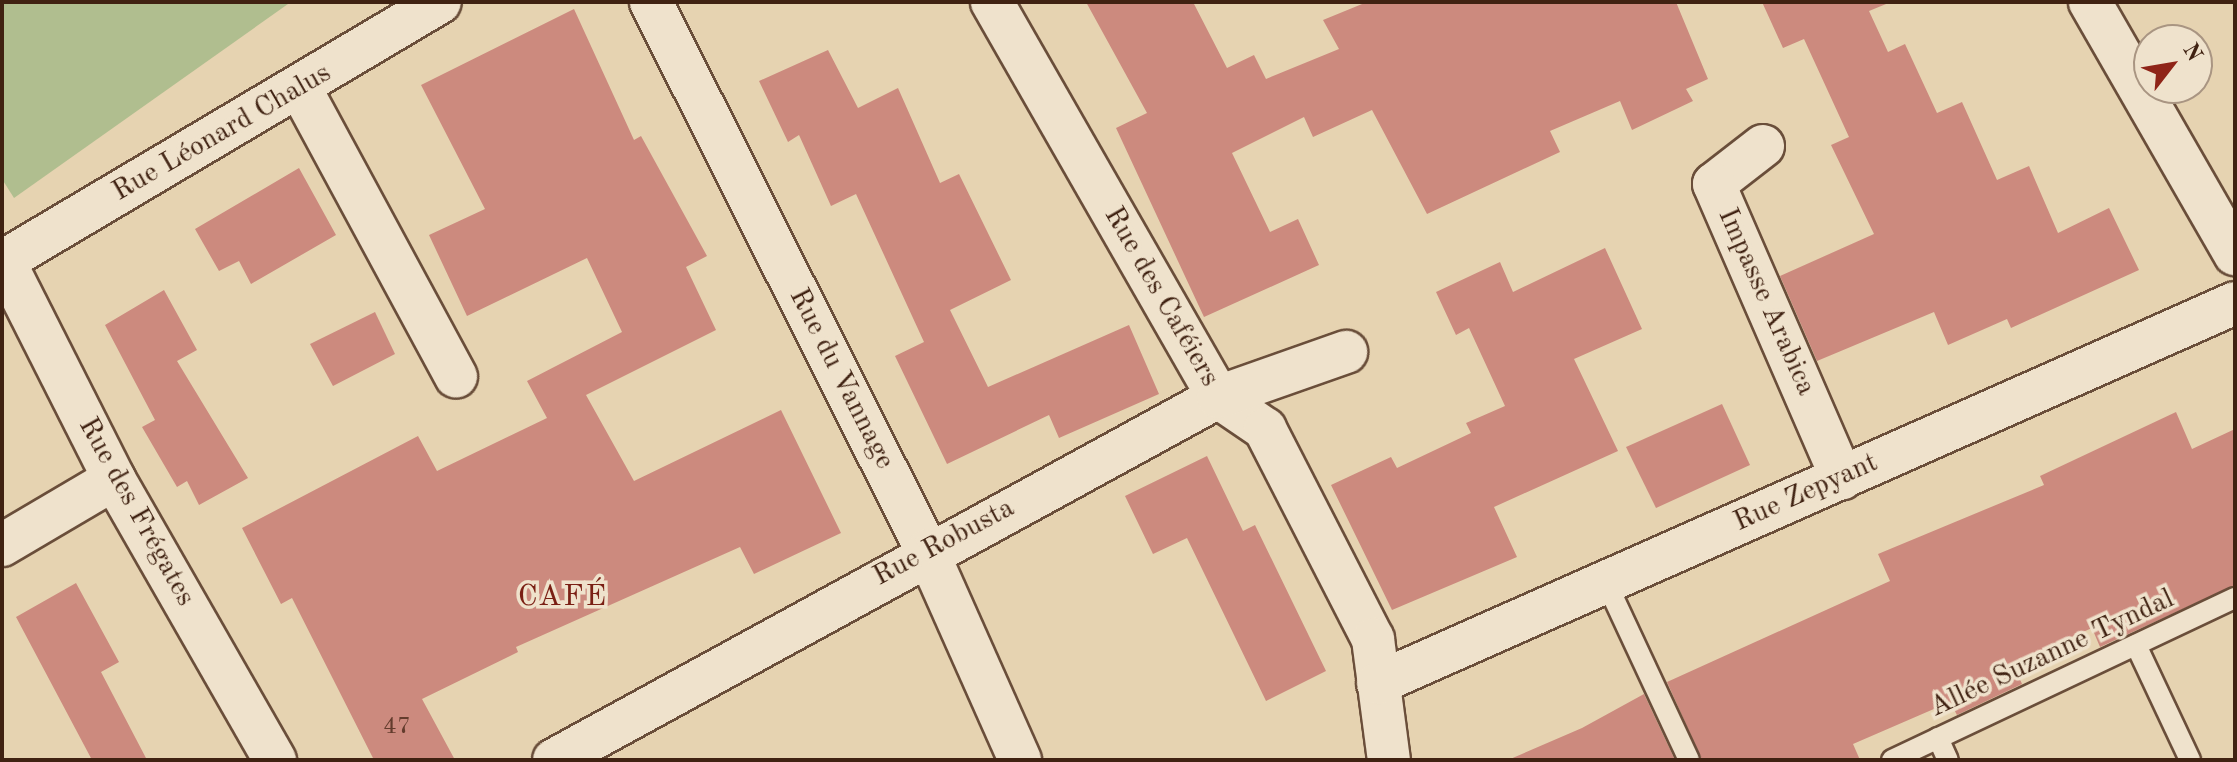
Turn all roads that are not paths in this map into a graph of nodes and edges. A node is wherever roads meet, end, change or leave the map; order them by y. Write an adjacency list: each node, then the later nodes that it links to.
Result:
1 (440, 2): 5 (street, Rue Léonard Chalus)
2 (651, 2): 16 (street, Rue du Vannage)
3 (992, 2): 12 (street, Rue des Caféiers)
4 (2090, 2): 7 (street)
5 (300, 88): 8 (street, Rue Léonard Chalus); 11 (street)
6 (1763, 146): 13 (street, Impasse Arabica)
7 (2235, 254)
8 (3, 261): 14 (street, Rue des Frégates)
9 (2235, 303): 13 (street, Rue Zepyant)
10 (1346, 352): 12 (street, Rue Robusta)
11 (456, 376)
12 (1218, 397): 16 (street, Rue Robusta); 20 (street, Rue des Caféiers)
13 (1842, 478): 17 (street, Rue Zepyant)
14 (114, 479): 15 (street); 22 (street, Rue des Frégates)
15 (2, 545)
16 (927, 551): 23 (street, Rue Robusta); 24 (street, Rue du Vannage)
17 (1606, 582): 20 (street, Rue Zepyant); 26 (lane)
18 (2235, 598): 19 (lane, Allée Suzanne Tyndal)
19 (2136, 645): 21 (lane, Allée Suzanne Tyndal); 29 (lane)
20 (1378, 683): 25 (street, Rue des Caféiers)
21 (1938, 738): 27 (lane, Allée Suzanne Tyndal); 28 (lane)
22 (275, 760)
23 (554, 760)
24 (1020, 760)
25 (1389, 760)
26 (1689, 760)
27 (1892, 760)
28 (1948, 760)
29 (2190, 760)

